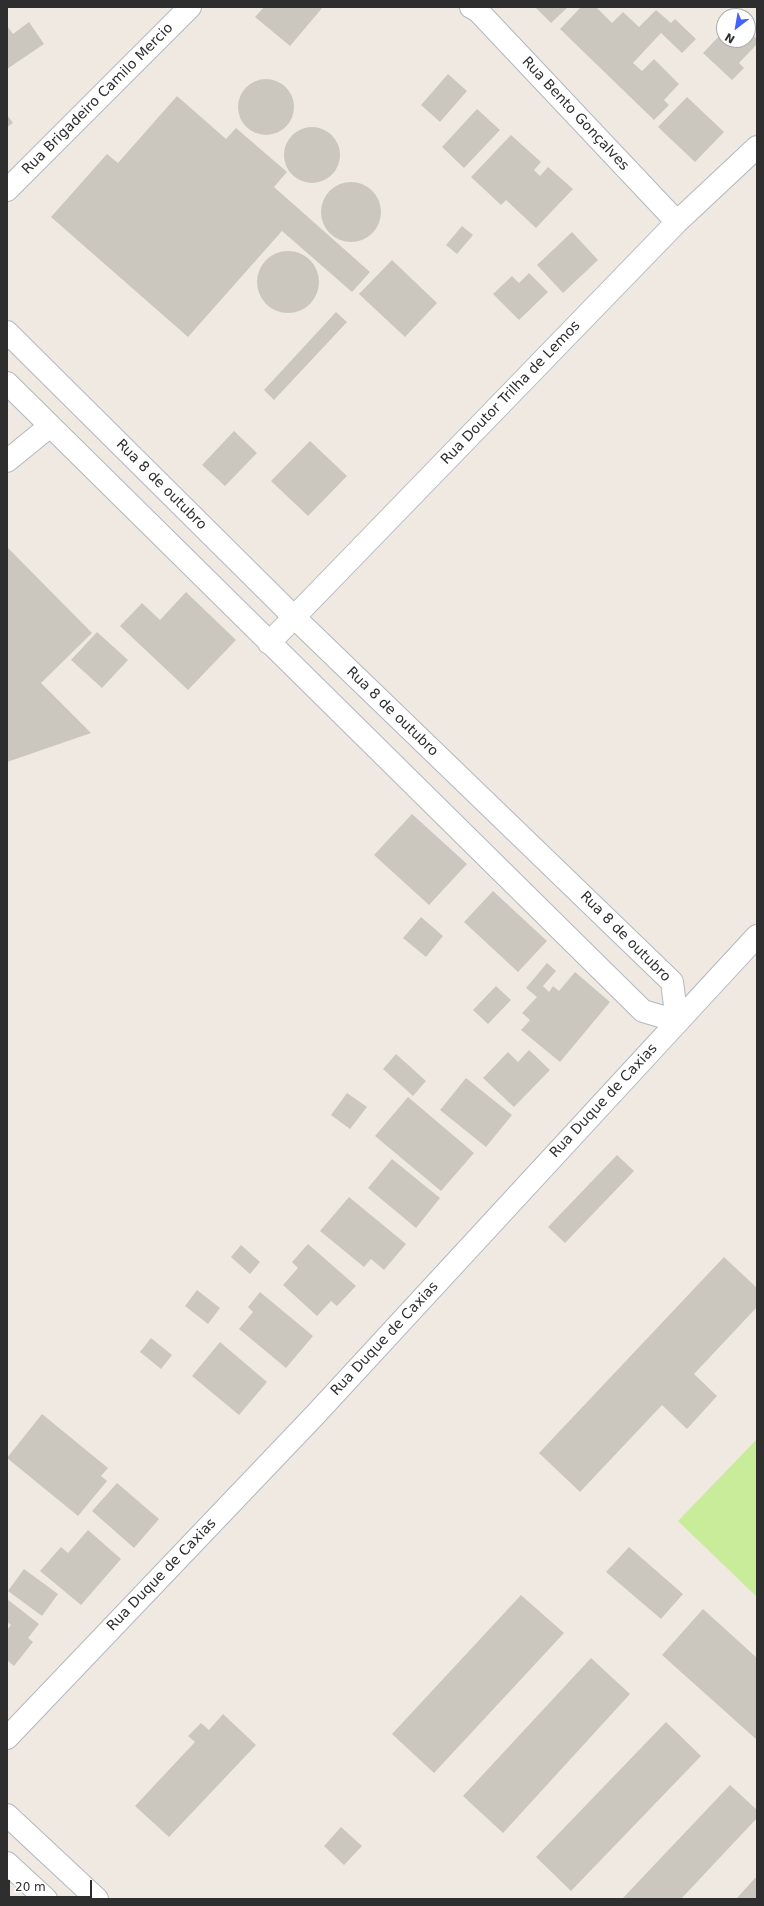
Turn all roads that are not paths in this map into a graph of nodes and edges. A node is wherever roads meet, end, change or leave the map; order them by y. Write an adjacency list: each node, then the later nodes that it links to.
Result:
1 (190, 7): 4 (street, Rua Brigadeiro Camilo Mercio)
2 (471, 7): 5 (street, Rua Bento Gonçalves)
3 (757, 147): 5 (street, Rua Doutor Trilha de Lemos)
4 (7, 190)
5 (677, 222): 10 (street, Rua Doutor Trilha de Lemos)
6 (7, 332): 10 (street, Rua 8 de outubro)
7 (7, 383): 8 (street)
8 (50, 426): 9 (street); 11 (street)
9 (7, 461)
10 (293, 616): 11 (street, Rua Doutor Trilha de Lemos); 13 (street, Rua 8 de outubro)
11 (269, 643): 13 (street)
12 (757, 936): 13 (street, Rua Duque de Caxias)
13 (677, 1021): 14 (street, Rua Duque de Caxias)
14 (7, 1738)
15 (7, 1815): 18 (street)
16 (7, 1863): 17 (street)
17 (46, 1899)
18 (97, 1899)

